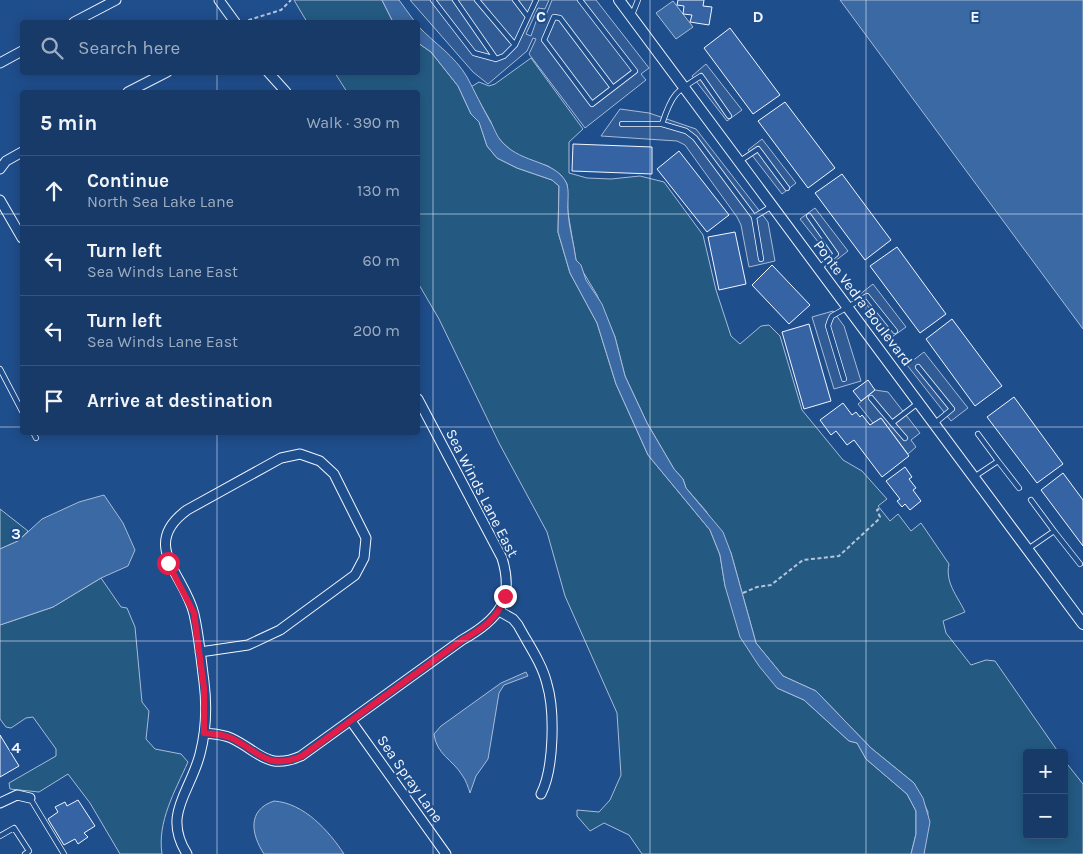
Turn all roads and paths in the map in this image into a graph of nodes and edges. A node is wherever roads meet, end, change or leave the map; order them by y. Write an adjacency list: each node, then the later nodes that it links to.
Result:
1 (116, 0): 14 (street)
2 (219, 0): 15 (street)
3 (292, 0): 16 (path)
4 (433, 0): 19 (lane)
5 (455, 0): 19 (lane)
6 (477, 0): 17 (lane)
7 (515, 0): 13 (lane)
8 (536, 0): 13 (lane)
9 (580, 0): 24 (lane)
10 (619, 0): 12 (street, Ponte Vedra Boulevard)
11 (638, 0): 12 (lane)
12 (631, 16): 23 (street, Ponte Vedra Boulevard)
13 (528, 17): 17 (lane)
14 (78, 20)
15 (234, 20)
16 (248, 20)
17 (515, 45): 19 (lane)
18 (20, 52): 20 (street)
19 (496, 59)
20 (0, 63)
21 (161, 75): 25 (street)
22 (271, 75): 26 (street)
23 (684, 87): 27 (lane); 29 (lane); 31 (street, Ponte Vedra Boulevard)
24 (613, 88): 24 (lane)
25 (132, 90)
26 (284, 90)
27 (729, 116)
28 (622, 124): 29 (lane)
29 (662, 124): 37 (lane)
30 (20, 153): 32 (street)
31 (739, 162): 33 (lane); 35 (street, Ponte Vedra Boulevard)
32 (0, 169)
33 (787, 188)
34 (0, 200): 38 (street)
35 (772, 206): 37 (lane); 40 (street, Ponte Vedra Boulevard)
36 (809, 216): 40 (lane)
37 (754, 217): 39 (lane)
38 (20, 235)
39 (761, 258)
40 (818, 268): 41 (street, Ponte Vedra Boulevard)
41 (848, 308): 42 (lane); 45 (lane); 47 (street, Ponte Vedra Boulevard)
42 (896, 331)
43 (918, 366): 51 (lane)
44 (0, 369): 49 (lane)
45 (844, 379)
46 (871, 398): 50 (lane)
47 (918, 403): 50 (lane); 51 (street, Ponte Vedra Boulevard)
48 (420, 404): 65 (street, Sea Winds Lane East)
49 (20, 407)
50 (892, 423): 55 (lane)
51 (934, 424): 57 (street, Ponte Vedra Boulevard)
52 (978, 434): 56 (lane)
53 (35, 435): 54 (lane)
54 (36, 438)
55 (905, 438)
56 (998, 460): 57 (lane); 58 (lane)
57 (974, 477): 62 (street, Ponte Vedra Boulevard)
58 (1019, 488)
59 (1031, 500): 61 (lane)
60 (880, 508): 64 (path)
61 (1054, 531): 62 (lane); 63 (lane)
62 (1028, 549): 66 (street, Ponte Vedra Boulevard)
63 (1080, 564)
64 (743, 593)
65 (499, 610): 68 (street, Sea Winds Lane East); 70 (street)
66 (1083, 623)
67 (200, 652): 67 (street); 69 (street)
68 (351, 721): 69 (street, Sea Winds Lane East); 77 (street, Sea Spray Lane)
69 (204, 733): 76 (street)
70 (541, 794)
71 (30, 798): 72 (street); 75 (lane)
72 (0, 803)
73 (0, 836): 74 (lane)
74 (25, 854)
75 (64, 854)
76 (186, 854)
77 (446, 854)

